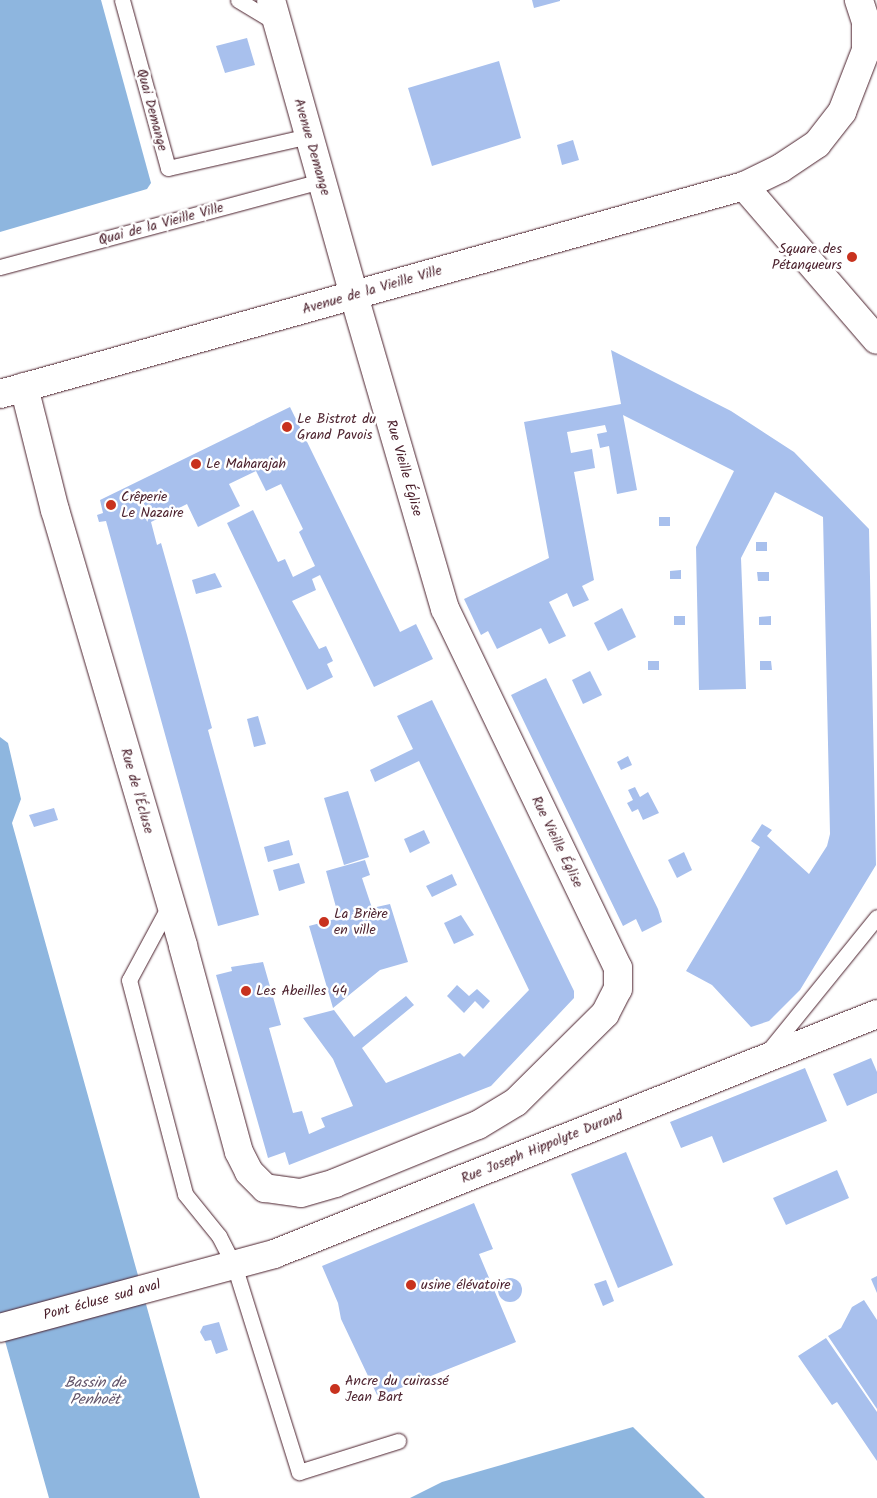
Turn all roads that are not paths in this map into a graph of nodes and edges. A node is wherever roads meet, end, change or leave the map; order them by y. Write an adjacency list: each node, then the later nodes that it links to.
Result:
1 (122, 0): 5 (lane, Quai Demange)
2 (238, 0): 4 (lane)
3 (859, 0): 7 (street, Avenue de la Vieille Ville)
4 (274, 12): 5 (street, Avenue Demange)
5 (309, 136): 6 (street, Avenue Demange)
6 (322, 181): 8 (lane, Quai de la Vieille Ville); 9 (street, Avenue Demange)
7 (744, 186): 9 (street, Avenue de la Vieille Ville); 10 (street)
8 (0, 267)
9 (354, 295): 11 (street, Avenue de la Vieille Ville); 16 (street, Rue Vieille Église)
10 (877, 340)
11 (12, 390): 12 (street, Rue de l'Écluse)
12 (170, 904): 16 (street, Rue de l'Écluse); 17 (lane)
13 (877, 917): 15 (lane)
14 (877, 1014): 15 (street, Rue Joseph Hippolyte Durand)
15 (763, 1058): 17 (street, Rue Joseph Hippolyte Durand)
16 (265, 1188)
17 (234, 1265): 18 (street, Rue Joseph Hippolyte Durand); 20 (lane)
18 (205, 1272): 19 (street, Pont écluse sud aval)
19 (0, 1328)
20 (398, 1441)

